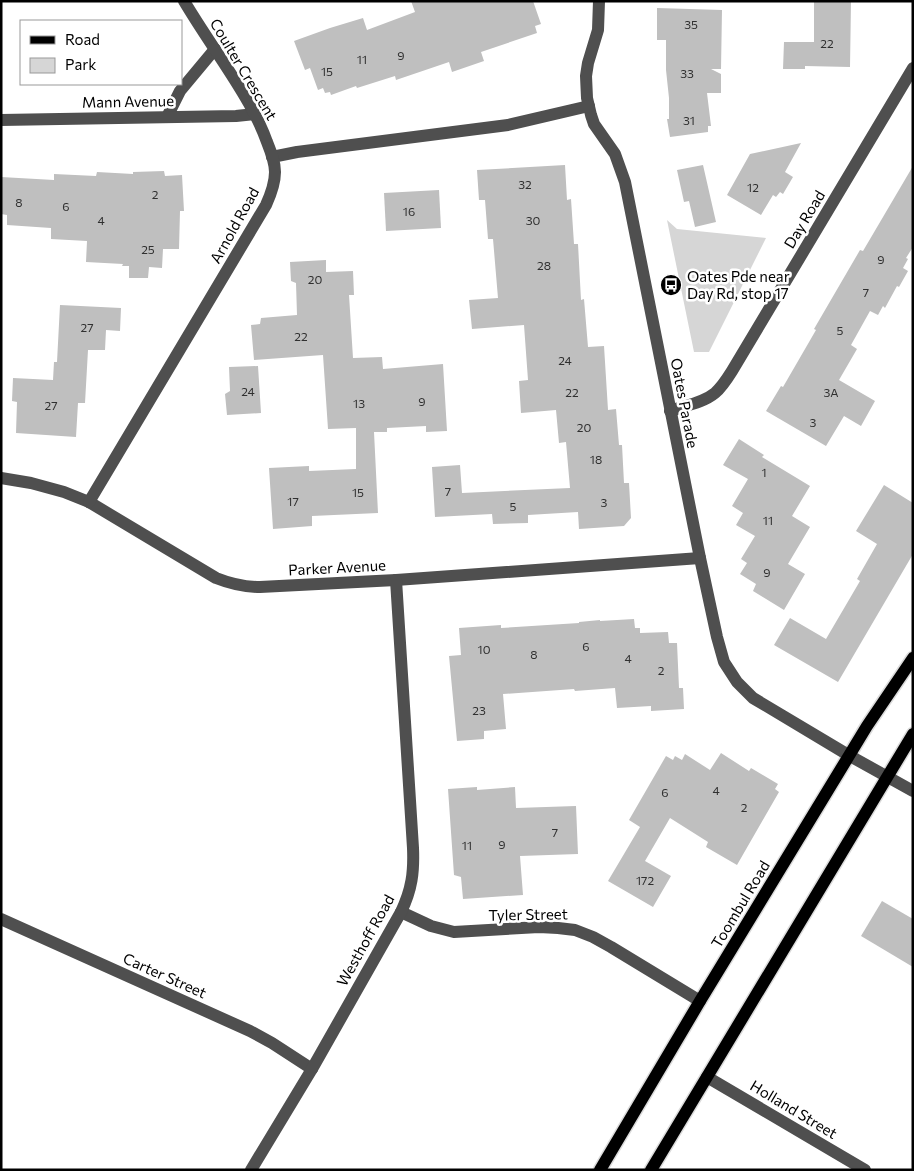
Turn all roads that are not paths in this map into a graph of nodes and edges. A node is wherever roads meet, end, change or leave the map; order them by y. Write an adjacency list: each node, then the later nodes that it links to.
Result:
1 (184, 1): 3 (street, Coulter Crescent)
2 (599, 1): 5 (street, Oates Parade)
3 (215, 49): 6 (street, Coulter Crescent); 7 (street)
4 (913, 68): 10 (street, Day Road)
5 (589, 106): 9 (street); 10 (street, Oates Parade)
6 (255, 114): 7 (street, Mann Avenue); 9 (street, Coulter Crescent)
7 (167, 117): 8 (street, Mann Avenue)
8 (1, 120)
9 (272, 157): 12 (street, Arnold Road)
10 (670, 412): 13 (street, Oates Parade)
11 (1, 478): 12 (street, Parker Avenue)
12 (89, 502): 14 (street, Parker Avenue)
13 (700, 558): 14 (street, Parker Avenue); 17 (street, Oates Parade)
14 (396, 580): 20 (street, Westhoff Road)
15 (913, 658): 17 (main road, Toombul Road)
16 (913, 734): 18 (main road)
17 (850, 756): 18 (street, Oates Parade); 22 (main road, Toombul Road)
18 (887, 777): 19 (street, Oates Parade); 24 (main road)
19 (913, 791)
20 (401, 912): 22 (street, Tyler Street); 23 (street, Westhoff Road)
21 (1, 919): 23 (street, Carter Street)
22 (700, 1001): 26 (main road, Toombul Road)
23 (312, 1069): 25 (street, Westhoff Road)
24 (707, 1077): 27 (main road); 28 (street, Holland Street)
25 (251, 1170)
26 (600, 1170)
27 (651, 1170)
28 (865, 1170)

